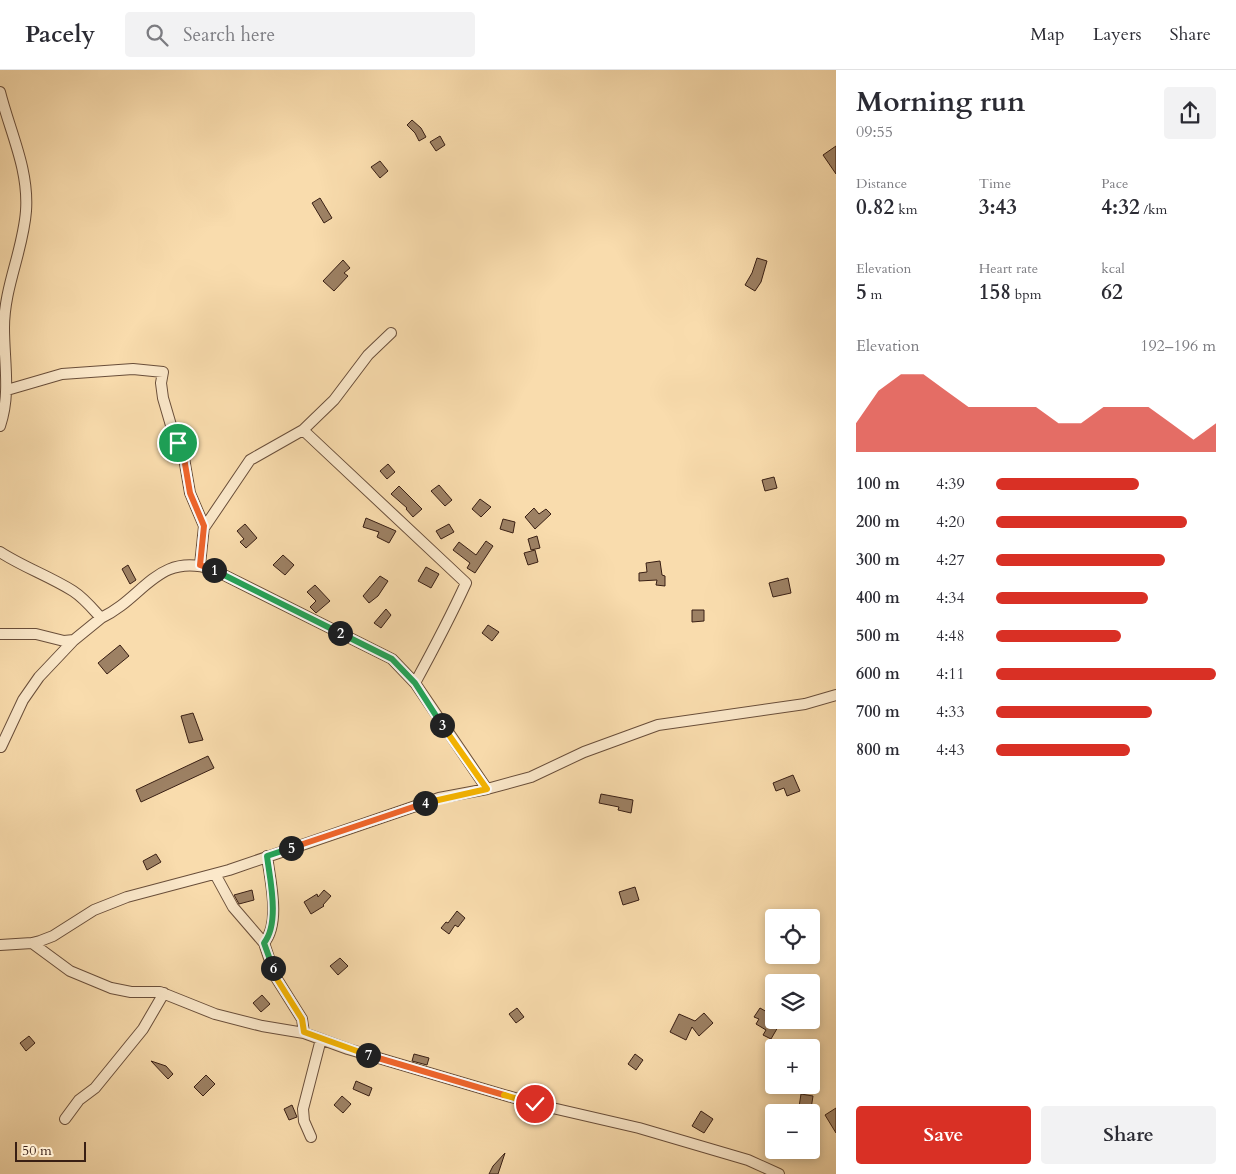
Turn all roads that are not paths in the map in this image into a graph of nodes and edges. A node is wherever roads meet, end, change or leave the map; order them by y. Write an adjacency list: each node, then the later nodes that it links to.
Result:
1 (0, 92): 3 (street)
2 (391, 333): 5 (street)
3 (7, 390): 4 (street); 6 (street)
4 (0, 426)
5 (303, 430): 6 (street); 12 (street)
6 (204, 528): 8 (street)
7 (0, 552): 9 (street)
8 (200, 565): 9 (street); 12 (street)
9 (101, 618): 11 (street)
10 (0, 634): 11 (street)
11 (74, 640): 14 (street)
12 (415, 683): 15 (street)
13 (836, 695): 15 (street)
14 (1, 747)
15 (487, 789): 16 (street)
16 (267, 856): 17 (street); 19 (street)
17 (214, 874): 18 (street); 19 (street)
18 (32, 943): 20 (street); 21 (street)
19 (264, 943): 22 (street)
20 (0, 945)
21 (164, 993): 22 (street); 24 (street)
22 (304, 1032): 23 (street)
23 (321, 1039): 25 (street); 26 (street)
24 (65, 1119)
25 (311, 1136)
26 (779, 1174)

